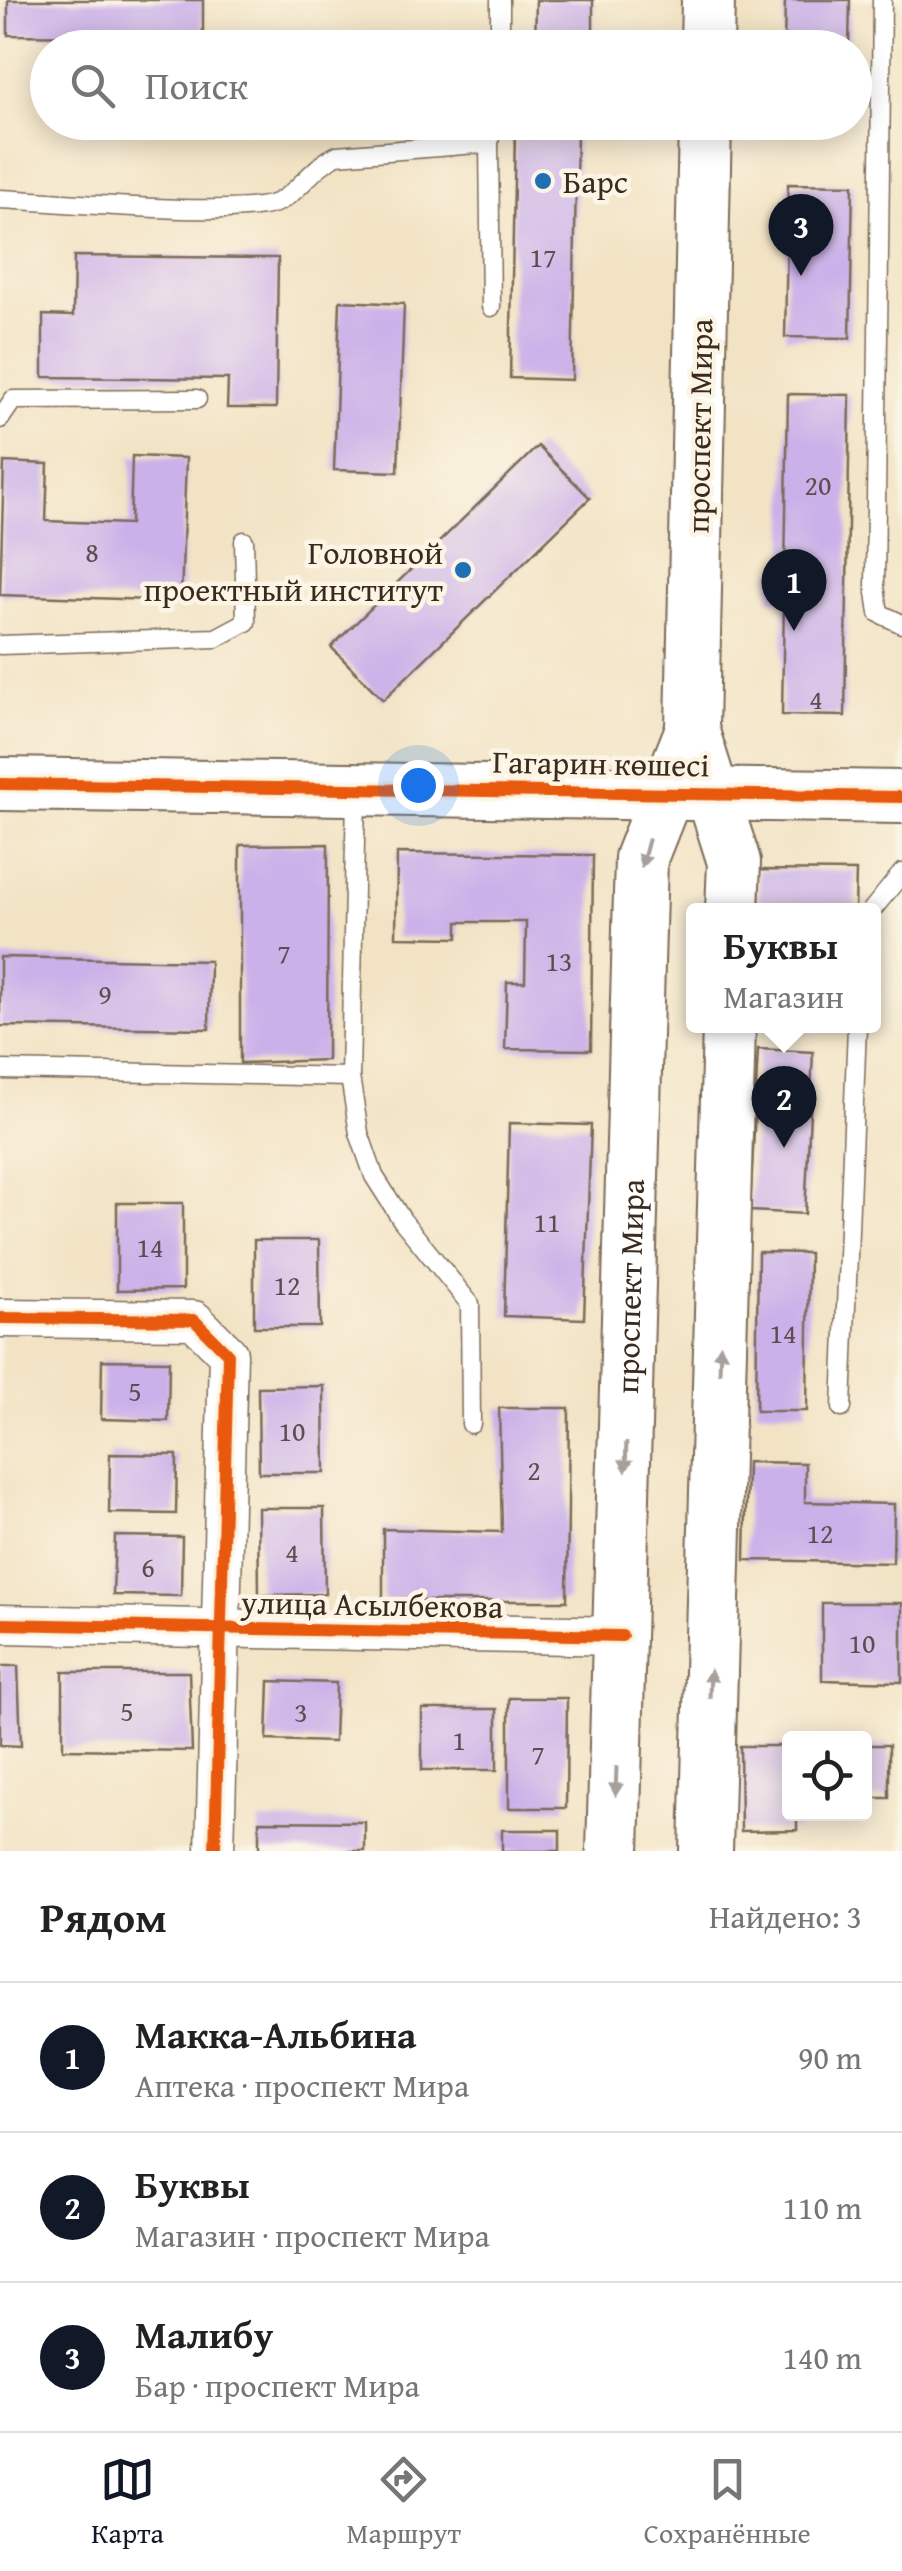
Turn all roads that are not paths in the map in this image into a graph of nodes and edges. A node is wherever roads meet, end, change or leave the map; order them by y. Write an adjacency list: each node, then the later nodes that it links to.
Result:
1 (500, 0): 4 (lane)
2 (708, 0): 5 (main road)
3 (882, 0): 14 (lane)
4 (500, 30)
5 (707, 30)
6 (489, 140): 8 (lane)
7 (705, 140): 18 (main road, проспект Мира)
8 (488, 143): 9 (lane); 10 (lane)
9 (0, 200)
10 (491, 307)
11 (197, 399): 12 (lane)
12 (0, 419)
13 (244, 542): 15 (lane)
14 (902, 624)
15 (0, 645)
16 (0, 784): 17 (main road, Гагарин көшесі)
17 (356, 787): 18 (main road, Гагарин көшесі); 26 (lane)
18 (689, 792): 19 (main road, Гагарин көшесі); 21 (main road, проспект Мира); 32 (main road, проспект Мира, one-way to 32)
19 (902, 797)
20 (902, 873): 22 (lane)
21 (732, 903)
22 (878, 903)
23 (729, 1033): 33 (main road, one-way to 23)
24 (857, 1033): 28 (lane)
25 (0, 1070): 26 (lane)
26 (350, 1078): 29 (lane)
27 (0, 1318): 31 (street)
28 (842, 1408)
29 (471, 1424)
30 (0, 1624): 31 (street, улица Асылбекова)
31 (219, 1628): 32 (street, улица Асылбекова); 34 (street)
32 (622, 1636): 35 (main road, проспект Мира, one-way to 35)
33 (714, 1850)
34 (214, 1851)
35 (614, 1851)

